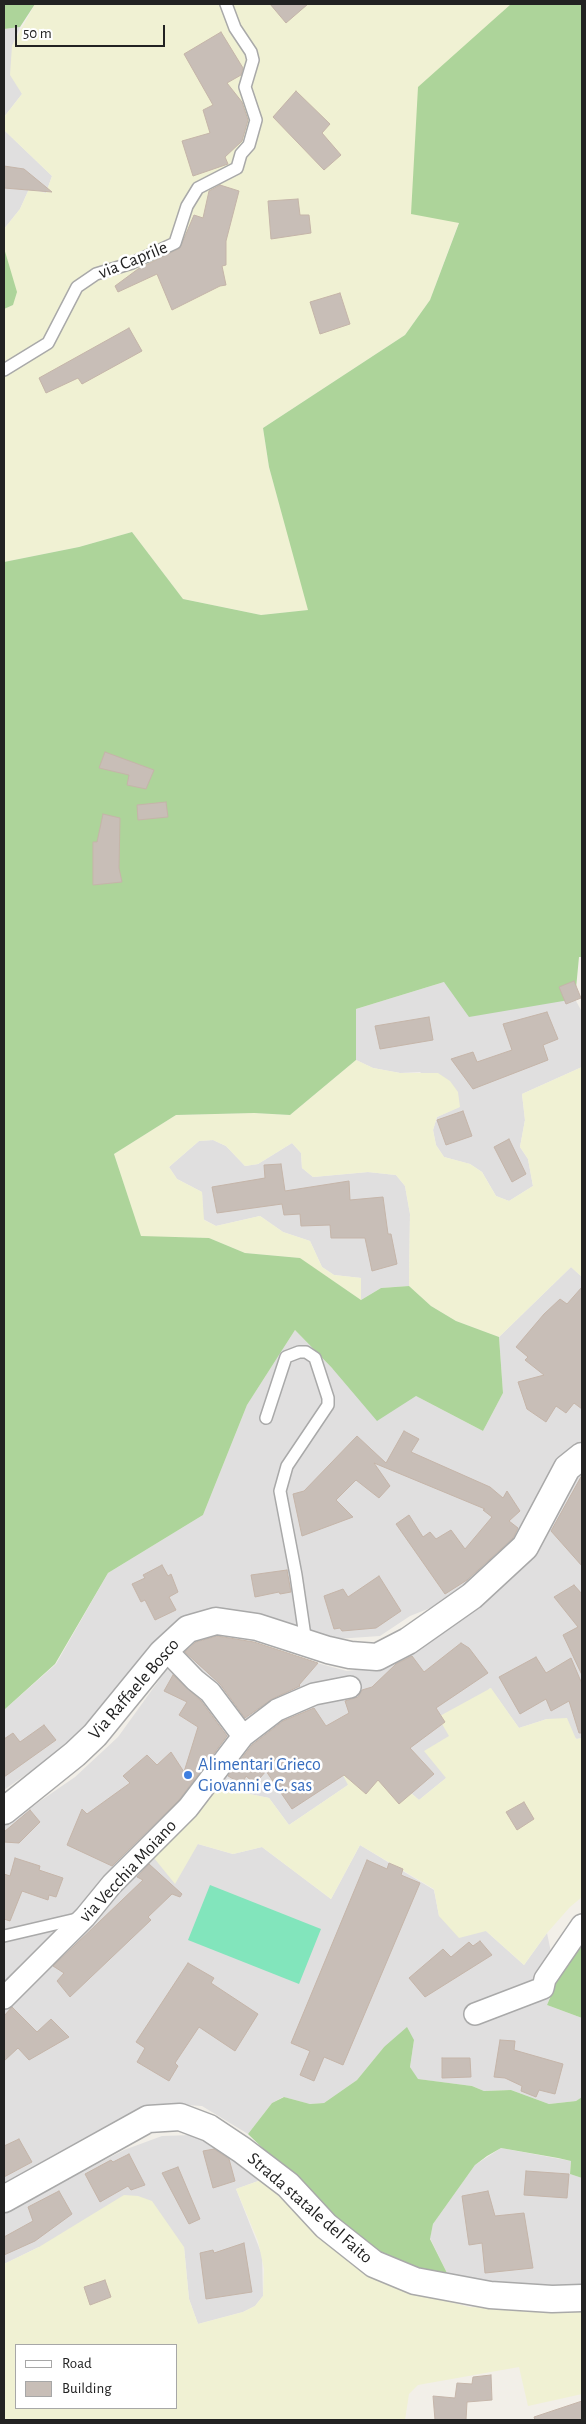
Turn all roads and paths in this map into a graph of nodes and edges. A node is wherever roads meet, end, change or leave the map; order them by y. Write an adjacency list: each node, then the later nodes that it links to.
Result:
1 (226, 4): 2 (lane, via Caprile)
2 (4, 370)
3 (266, 1418): 5 (lane)
4 (582, 1456): 5 (street, Via Raffaele Bosco)
5 (306, 1643): 6 (street, Via Raffaele Bosco)
6 (166, 1650): 8 (street); 9 (street, Via Raffaele Bosco)
7 (350, 1687): 8 (street, via Vecchia Moiano)
8 (243, 1736): 10 (street, via Vecchia Moiano)
9 (4, 1811)
10 (85, 1918): 12 (lane); 13 (street, via Vecchia Moiano)
11 (582, 1925): 14 (street)
12 (4, 1936)
13 (4, 1998)
14 (475, 2014)
15 (4, 2199): 16 (street, Strada statale del Faito)
16 (582, 2298)

